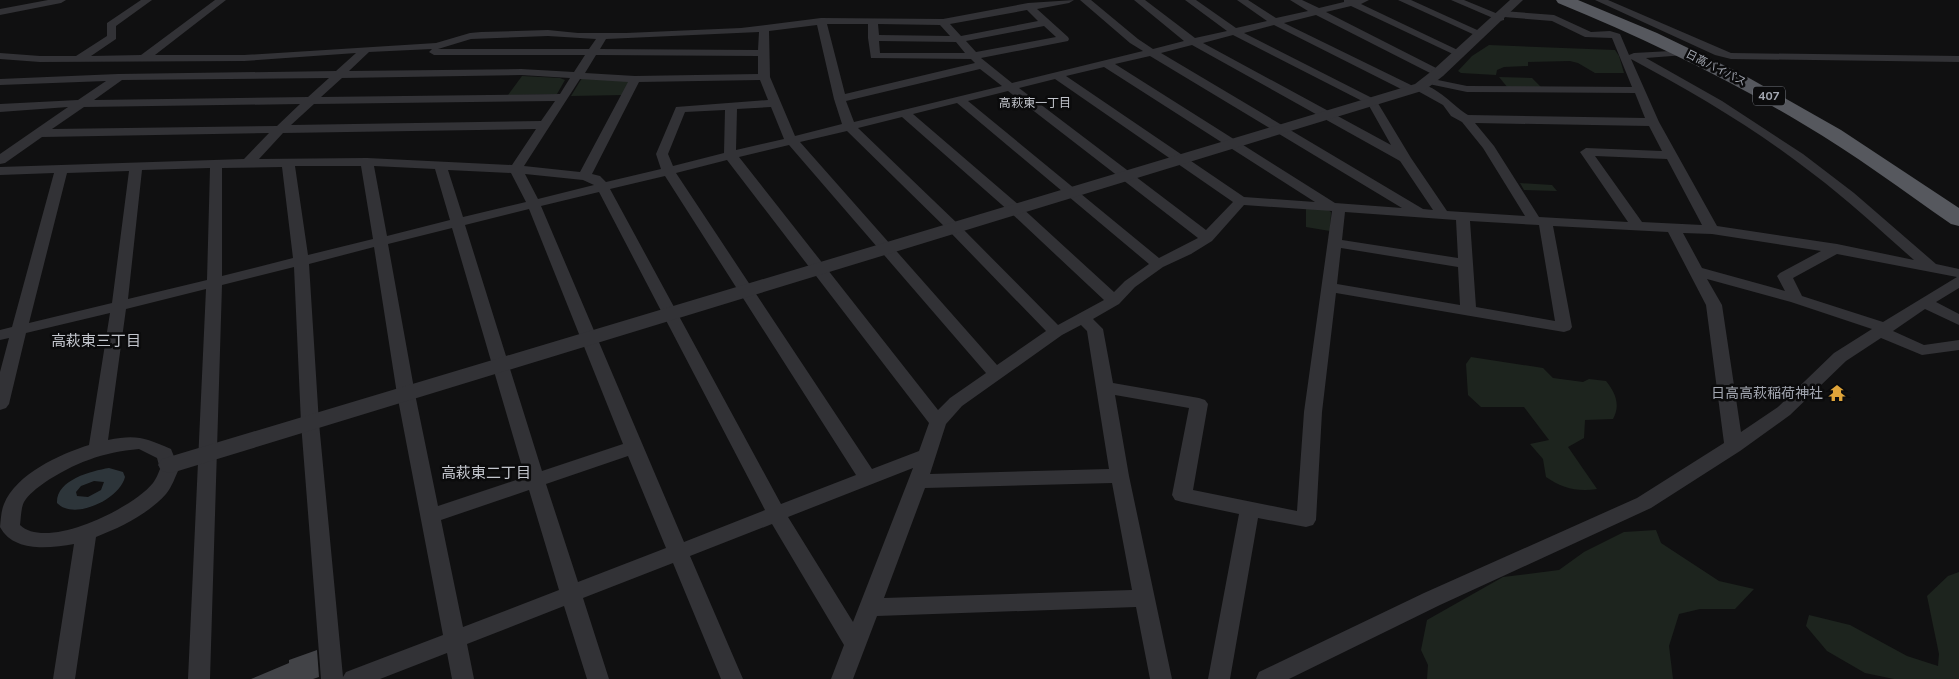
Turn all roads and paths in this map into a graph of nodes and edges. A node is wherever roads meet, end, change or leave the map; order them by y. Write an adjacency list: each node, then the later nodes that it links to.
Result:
1 (61, 0): 18 (street)
2 (148, 0): 45 (street)
3 (221, 0): 46 (street)
4 (1068, 0): 17 (street)
5 (1085, 0): 38 (street)
6 (1139, 0): 34 (street)
7 (1190, 0): 29 (street)
8 (1242, 0): 27 (street)
9 (1295, 0): 20 (street)
10 (1403, 0): 30 (street)
11 (1456, 0): 21 (street)
12 (1517, 0): 21 (street)
13 (1564, 0): 39 (highway, 日高バイパス / 407)
14 (1581, 0): 101 (highway, 日高バイパス / 407)
15 (1600, 0): 47 (street)
16 (1354, 1): 20 (street); 41 (street)
17 (1028, 6): 25 (street); 26 (street)
18 (12, 11): 19 (street); 22 (street)
19 (0, 12)
20 (1316, 12): 27 (street); 57 (street)
21 (1501, 16): 30 (street); 37 (street)
22 (0, 18)
23 (821, 21): 24 (street); 28 (street); 62 (street)
24 (873, 22): 25 (street); 32 (street)
25 (943, 22): 33 (street)
26 (1047, 22): 33 (street); 48 (street)
27 (1275, 22): 29 (street); 57 (street)
28 (764, 28): 31 (street); 40 (street)
29 (1235, 32): 34 (street); 64 (street)
30 (1481, 34): 41 (street)
31 (603, 36): 35 (street); 42 (street)
32 (873, 38): 33 (street); 48 (street)
33 (959, 39): 48 (street)
34 (1193, 42): 38 (street); 70 (street)
35 (437, 46): 36 (street); 42 (street)
36 (366, 48): 46 (street); 50 (street)
37 (1622, 51): 44 (street); 59 (street)
38 (1151, 52): 49 (street); 75 (street)
39 (1685, 52): 44 (street); 107 (highway, 日高バイパス / 407)
40 (763, 53): 42 (street); 52 (street)
41 (1459, 53): 57 (street)
42 (592, 54): 51 (street)
43 (0, 56): 45 (street)
44 (1634, 56): 123 (street)
45 (80, 58): 46 (street)
46 (144, 58): 54 (street)
47 (1959, 59)
48 (978, 61): 58 (street); 62 (street)
49 (1107, 64): 53 (street); 79 (street)
50 (339, 74): 51 (street); 54 (street); 61 (street)
51 (577, 75): 55 (street); 60 (street)
52 (764, 76): 55 (street); 66 (street)
53 (1058, 76): 58 (street); 83 (street)
54 (118, 77): 56 (street); 65 (street)
55 (635, 79): 96 (street)
56 (0, 82)
57 (1424, 83): 59 (street); 64 (street); 71 (street)
58 (1009, 88): 63 (street); 95 (street)
59 (1638, 90): 72 (street)
60 (563, 97): 61 (street); 73 (street)
61 (312, 99): 65 (street); 76 (street)
62 (840, 99): 74 (street)
63 (960, 100): 69 (street); 98 (street)
64 (1372, 102): 70 (street); 82 (street)
65 (81, 103): 68 (street); 77 (street)
66 (775, 103): 67 (street); 78 (street)
67 (731, 106): 81 (street); 94 (street)
68 (0, 108)
69 (905, 113): 74 (street); 103 (street)
70 (1327, 115): 75 (street); 82 (street)
71 (1466, 119): 72 (street); 109 (street)
72 (1653, 122): 80 (street)
73 (544, 125): 76 (street); 91 (street)
74 (849, 126): 78 (street); 111 (street)
75 (1279, 129): 79 (street); 104 (street)
76 (279, 130): 77 (street); 86 (street)
77 (38, 133): 84 (street)
78 (791, 140): 81 (street); 117 (street)
79 (1232, 144): 83 (street); 102 (street)
80 (1672, 155): 110 (street); 113 (street)
81 (730, 156): 94 (street); 122 (street)
82 (1405, 158): 105 (street)
83 (1181, 159): 95 (street); 99 (street)
84 (0, 160)
85 (368, 162): 87 (street); 89 (street); 115 (street)
86 (248, 163): 87 (street); 88 (street)
87 (288, 163): 119 (street)
88 (216, 164): 90 (street); 127 (street)
89 (440, 164): 91 (street); 108 (street)
90 (136, 167): 92 (street); 133 (street)
91 (516, 169): 96 (street); 100 (street)
92 (61, 170): 93 (street); 139 (street)
93 (0, 171)
94 (668, 171): 97 (street); 129 (street)
95 (1127, 175): 98 (street); 114 (street)
96 (584, 176): 97 (street)
97 (602, 186): 100 (street); 135 (street)
98 (1072, 192): 103 (street); 120 (street)
99 (1241, 201): 102 (street); 114 (street)
100 (533, 204): 108 (street); 142 (street)
101 (1959, 206)
102 (1335, 207): 104 (street); 116 (street)
103 (1015, 209): 111 (street); 131 (street)
104 (1421, 213): 105 (street)
105 (1443, 215): 106 (street)
106 (1463, 217): 109 (street); 121 (street)
107 (1959, 219)
108 (458, 222): 115 (street); 144 (street)
109 (1540, 222): 110 (street); 134 (street)
110 (1638, 226): 112 (street)
111 (954, 228): 117 (street); 140 (street)
112 (1673, 228): 113 (street); 124 (street)
113 (1712, 230): 118 (street)
114 (1207, 238): 120 (street)
115 (380, 240): 119 (street); 147 (street)
116 (1336, 243): 121 (street); 128 (street)
117 (887, 248): 122 (street); 145 (street)
118 (1837, 248): 123 (street); 130 (street)
119 (301, 260): 127 (street); 150 (street)
120 (1158, 264): 131 (street)
121 (1465, 264): 134 (street)
122 (820, 268): 129 (street); 149 (street)
123 (1932, 268): 125 (street)
124 (1697, 271): 130 (street); 151 (street)
125 (1959, 273)
126 (1959, 281): 132 (street)
127 (215, 282): 133 (street); 154 (street)
128 (1329, 287): 134 (street); 161 (street)
129 (746, 291): 135 (street); 158 (street)
130 (1796, 299): 138 (street)
131 (1114, 301): 136 (street)
132 (1925, 303): 137 (street); 138 (street)
133 (119, 306): 139 (street); 153 (street)
134 (1468, 311)
135 (671, 314): 142 (street); 163 (street)
136 (1083, 319): 140 (street); 146 (street)
137 (1959, 320)
138 (1883, 330): 143 (street); 151 (street)
139 (19, 331): 141 (street); 148 (street)
140 (1056, 332): 145 (street)
141 (0, 335)
142 (588, 339): 144 (street); 152 (street)
143 (1959, 345)
144 (500, 366): 147 (street); 159 (street)
145 (996, 374): 149 (street)
146 (1104, 387): 157 (street); 161 (street)
147 (406, 394): 150 (street); 164 (street)
148 (0, 404)
149 (938, 422): 155 (street)
150 (310, 423): 154 (street); 174 (street)
151 (1734, 446): 182 (street)
152 (634, 447): 159 (street); 166 (street)
153 (98, 448): 156 (street); 162 (street)
154 (206, 454): 156 (street); 173 (street)
155 (927, 455): 158 (street); 160 (street)
156 (170, 465): 165 (street)
157 (1120, 476): 160 (street); 168 (street)
158 (868, 478): 163 (street)
159 (536, 480): 164 (street); 167 (street)
160 (918, 481): 169 (street)
161 (1250, 510): 181 (street)
162 (5, 514): 165 (street)
163 (777, 515): 166 (street); 171 (street)
164 (430, 516): 170 (street)
165 (86, 534): 172 (street)
166 (678, 553): 167 (street); 178 (street)
167 (571, 594): 170 (street); 177 (street)
168 (1144, 598): 169 (street); 180 (street)
169 (870, 607): 171 (street)
170 (455, 639): 175 (street); 176 (street)
171 (855, 644): 179 (street)
172 (64, 679)
173 (199, 679)
174 (332, 679)
175 (354, 679)
176 (463, 679)
177 (598, 679)
178 (732, 679)
179 (842, 679)
180 (1161, 679)
181 (1219, 679)
182 (1267, 679)

